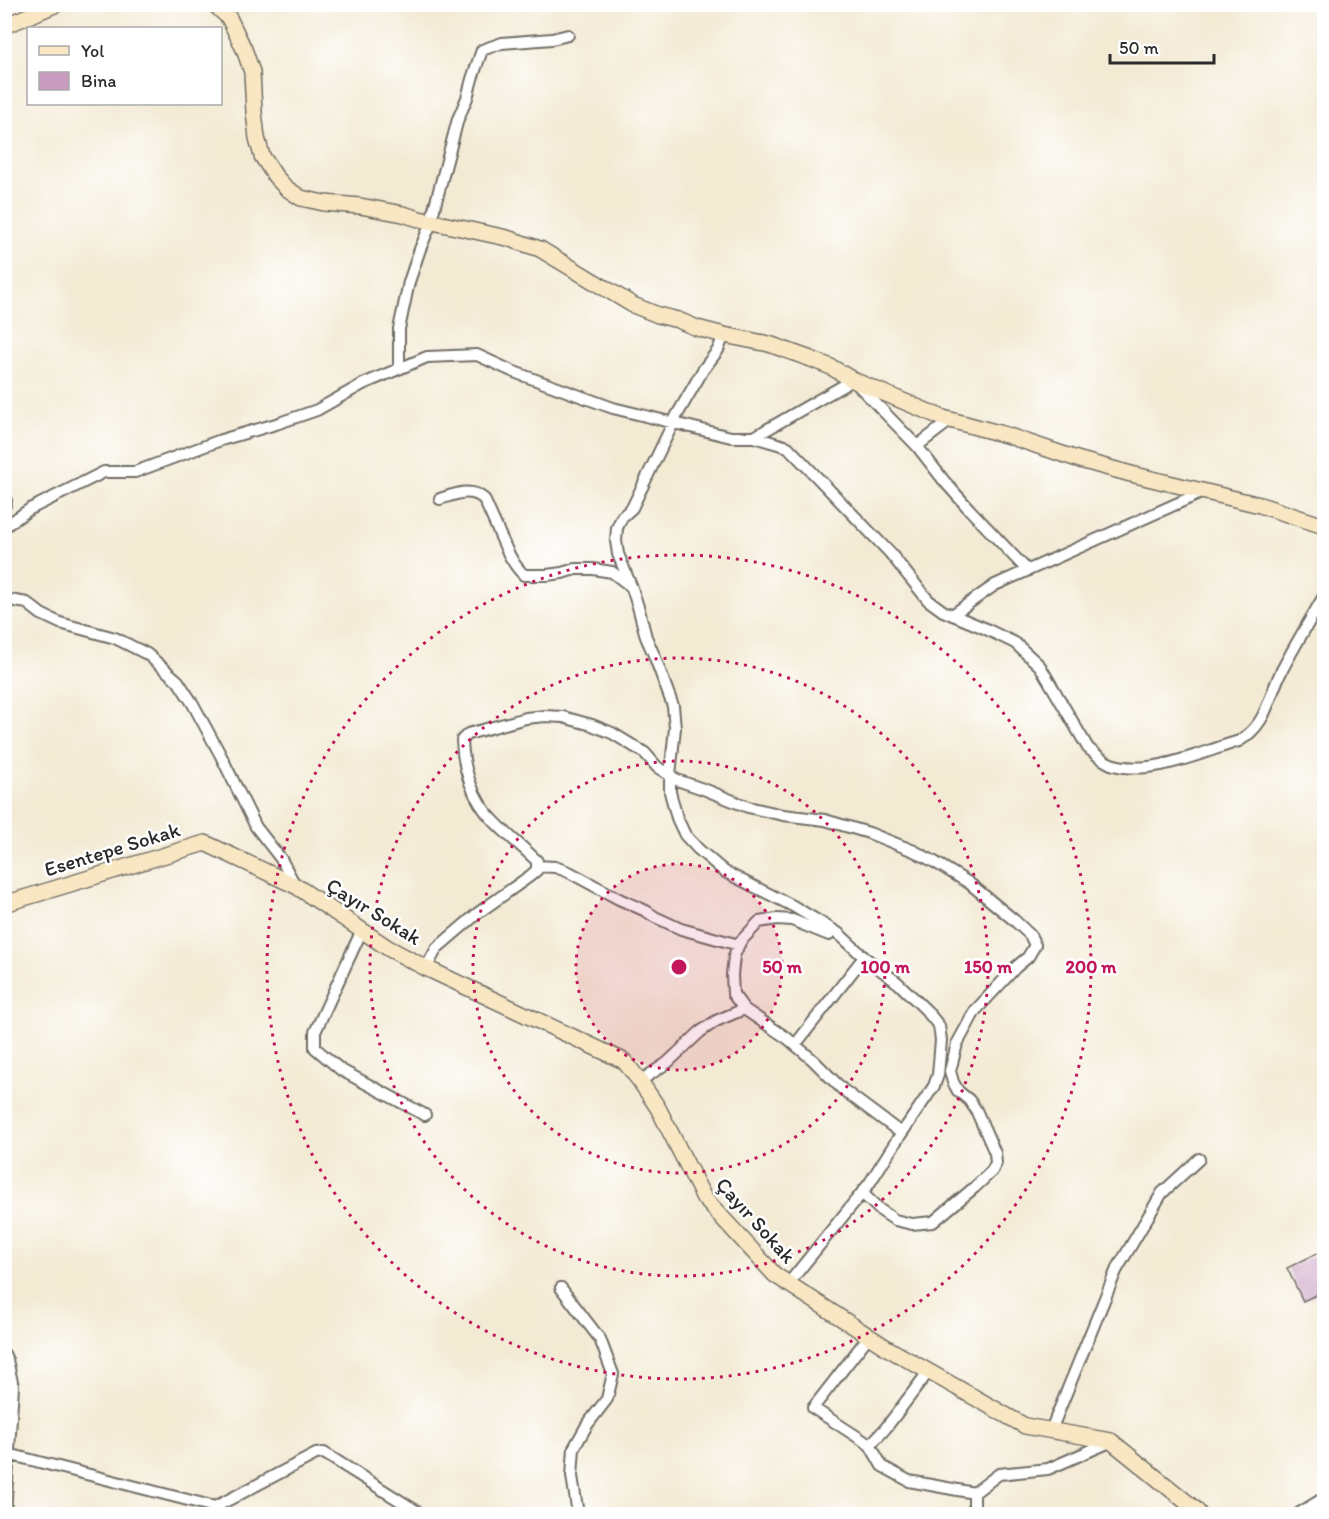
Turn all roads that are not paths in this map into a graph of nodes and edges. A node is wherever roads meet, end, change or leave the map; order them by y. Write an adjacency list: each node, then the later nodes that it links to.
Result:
1 (57, 4): 3 (street)
2 (214, 4): 5 (street)
3 (4, 26)
4 (568, 35): 5 (street)
5 (431, 222): 6 (street); 7 (street)
6 (724, 335): 8 (street); 10 (street)
7 (399, 369): 10 (street); 18 (street)
8 (853, 380): 9 (street); 11 (street); 12 (street)
9 (951, 420): 12 (street); 13 (street)
10 (673, 423): 11 (street); 20 (street)
11 (754, 437): 23 (street)
12 (917, 446): 19 (street)
13 (1203, 492): 17 (street); 19 (street)
14 (4, 496): 16 (street)
15 (440, 499): 20 (street)
16 (4, 508)
17 (1324, 526)
18 (4, 527)
19 (1028, 570): 23 (street)
20 (632, 587): 24 (street)
21 (1324, 596): 23 (street)
22 (4, 599): 26 (street)
23 (952, 615)
24 (670, 775): 25 (street); 30 (street); 39 (street)
25 (537, 866): 29 (street); 32 (street)
26 (296, 886): 27 (street, Esentepe Sokak); 28 (street, Çayır Sokak)
27 (4, 904)
28 (362, 930): 32 (street, Çayır Sokak); 36 (street)
29 (738, 945): 30 (street); 33 (street)
30 (851, 945): 31 (street)
31 (864, 957): 34 (street); 37 (street)
32 (426, 968): 35 (street, Çayır Sokak)
33 (744, 1009): 34 (street); 35 (street)
34 (795, 1045): 37 (street)
35 (640, 1081): 40 (street, Çayır Sokak)
36 (425, 1115)
37 (901, 1134): 39 (street)
38 (1199, 1160): 45 (street)
39 (862, 1192): 40 (street)
40 (788, 1284): 42 (street, Çayır Sokak)
41 (561, 1288): 54 (street)
42 (869, 1336): 44 (street, Çayır Sokak); 47 (street)
43 (4, 1354): 48 (street)
44 (929, 1371): 45 (street, Çayır Sokak); 47 (street)
45 (1051, 1430): 46 (street, Çayır Sokak)
46 (1111, 1441): 49 (street); 56 (street, Çayır Sokak)
47 (870, 1445): 49 (street)
48 (7, 1454): 51 (street); 52 (street)
49 (974, 1493): 55 (street)
50 (1324, 1498): 57 (street)
51 (215, 1511): 53 (street)
52 (5, 1515)
53 (420, 1515)
54 (578, 1515)
55 (974, 1515)
56 (1198, 1515)
57 (1298, 1515)

